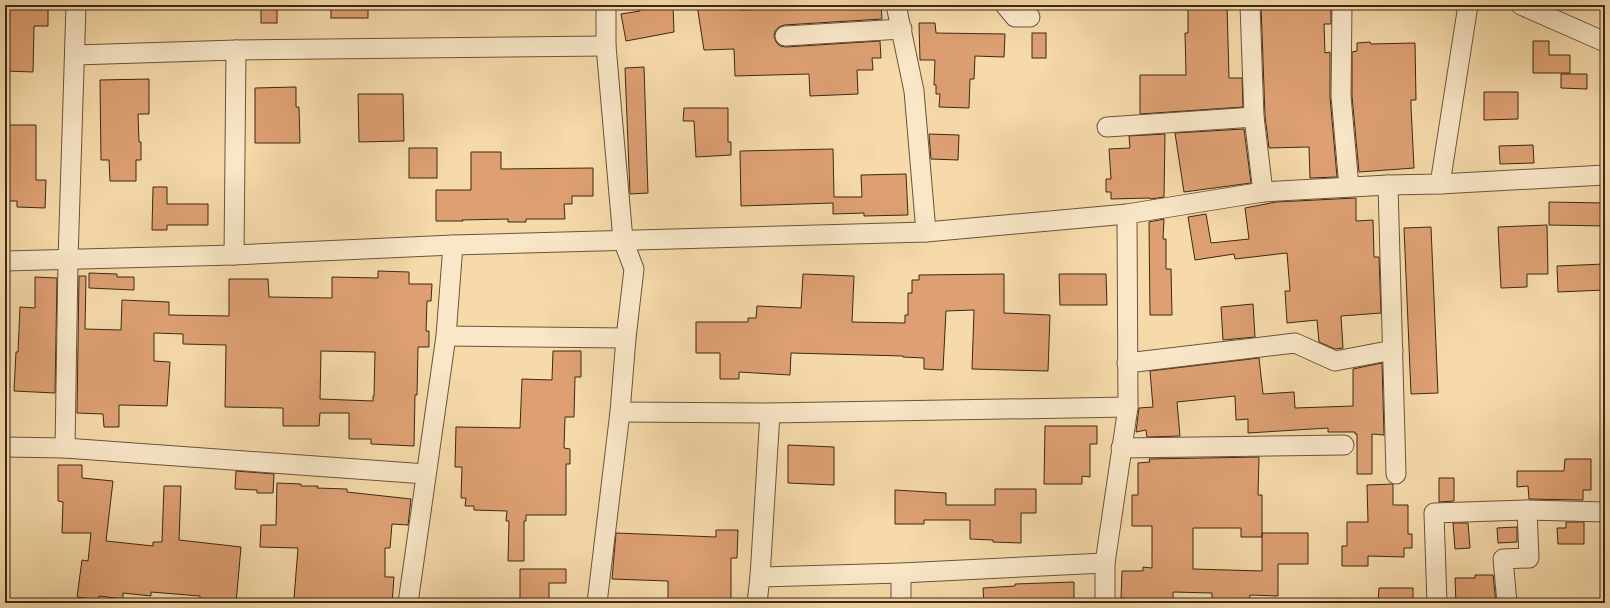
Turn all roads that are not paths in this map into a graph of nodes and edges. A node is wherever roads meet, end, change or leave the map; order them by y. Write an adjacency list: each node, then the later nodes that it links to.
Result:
1 (76, 5): 15 (street)
2 (606, 5): 13 (street)
3 (896, 5): 10 (street)
4 (1006, 5): 9 (street)
5 (1250, 5): 16 (street)
6 (1342, 5): 21 (street)
7 (1468, 5): 20 (street)
8 (1521, 5): 12 (street)
9 (1030, 17)
10 (902, 29): 11 (street); 24 (street)
11 (785, 36)
12 (1605, 42)
13 (606, 46): 14 (street); 25 (street)
14 (236, 50): 15 (street); 27 (street)
15 (75, 55): 28 (street)
16 (1254, 117): 17 (street); 22 (street)
17 (1107, 127)
18 (1605, 176): 20 (street)
19 (1388, 184): 20 (street); 21 (street); 32 (street)
20 (1440, 184)
21 (1349, 187): 22 (street)
22 (1263, 192): 23 (street)
23 (1127, 214): 24 (street); 33 (street)
24 (926, 232): 25 (street)
25 (623, 240): 26 (street); 31 (street)
26 (453, 245): 27 (street); 30 (street)
27 (234, 255): 28 (street)
28 (68, 260): 29 (street); 39 (street)
29 (5, 262)
30 (446, 336): 31 (street); 41 (street)
31 (626, 338): 35 (street)
32 (1393, 350): 33 (street); 42 (street)
33 (1127, 363): 34 (street)
34 (1128, 407): 36 (street); 40 (street)
35 (620, 412): 36 (street); 49 (street)
36 (770, 413): 47 (street)
37 (1344, 445): 40 (street)
38 (5, 447): 39 (street)
39 (65, 448): 41 (street)
40 (1121, 448): 45 (street)
41 (426, 474): 48 (street)
42 (1396, 474)
43 (1527, 510): 44 (street); 53 (street); 54 (street)
44 (1605, 512)
45 (1104, 563): 46 (street); 52 (street)
46 (901, 573): 47 (street); 51 (street)
47 (760, 577): 50 (street)
48 (408, 603)
49 (597, 603)
50 (757, 603)
51 (901, 603)
52 (1105, 603)
53 (1438, 603)
54 (1507, 603)

